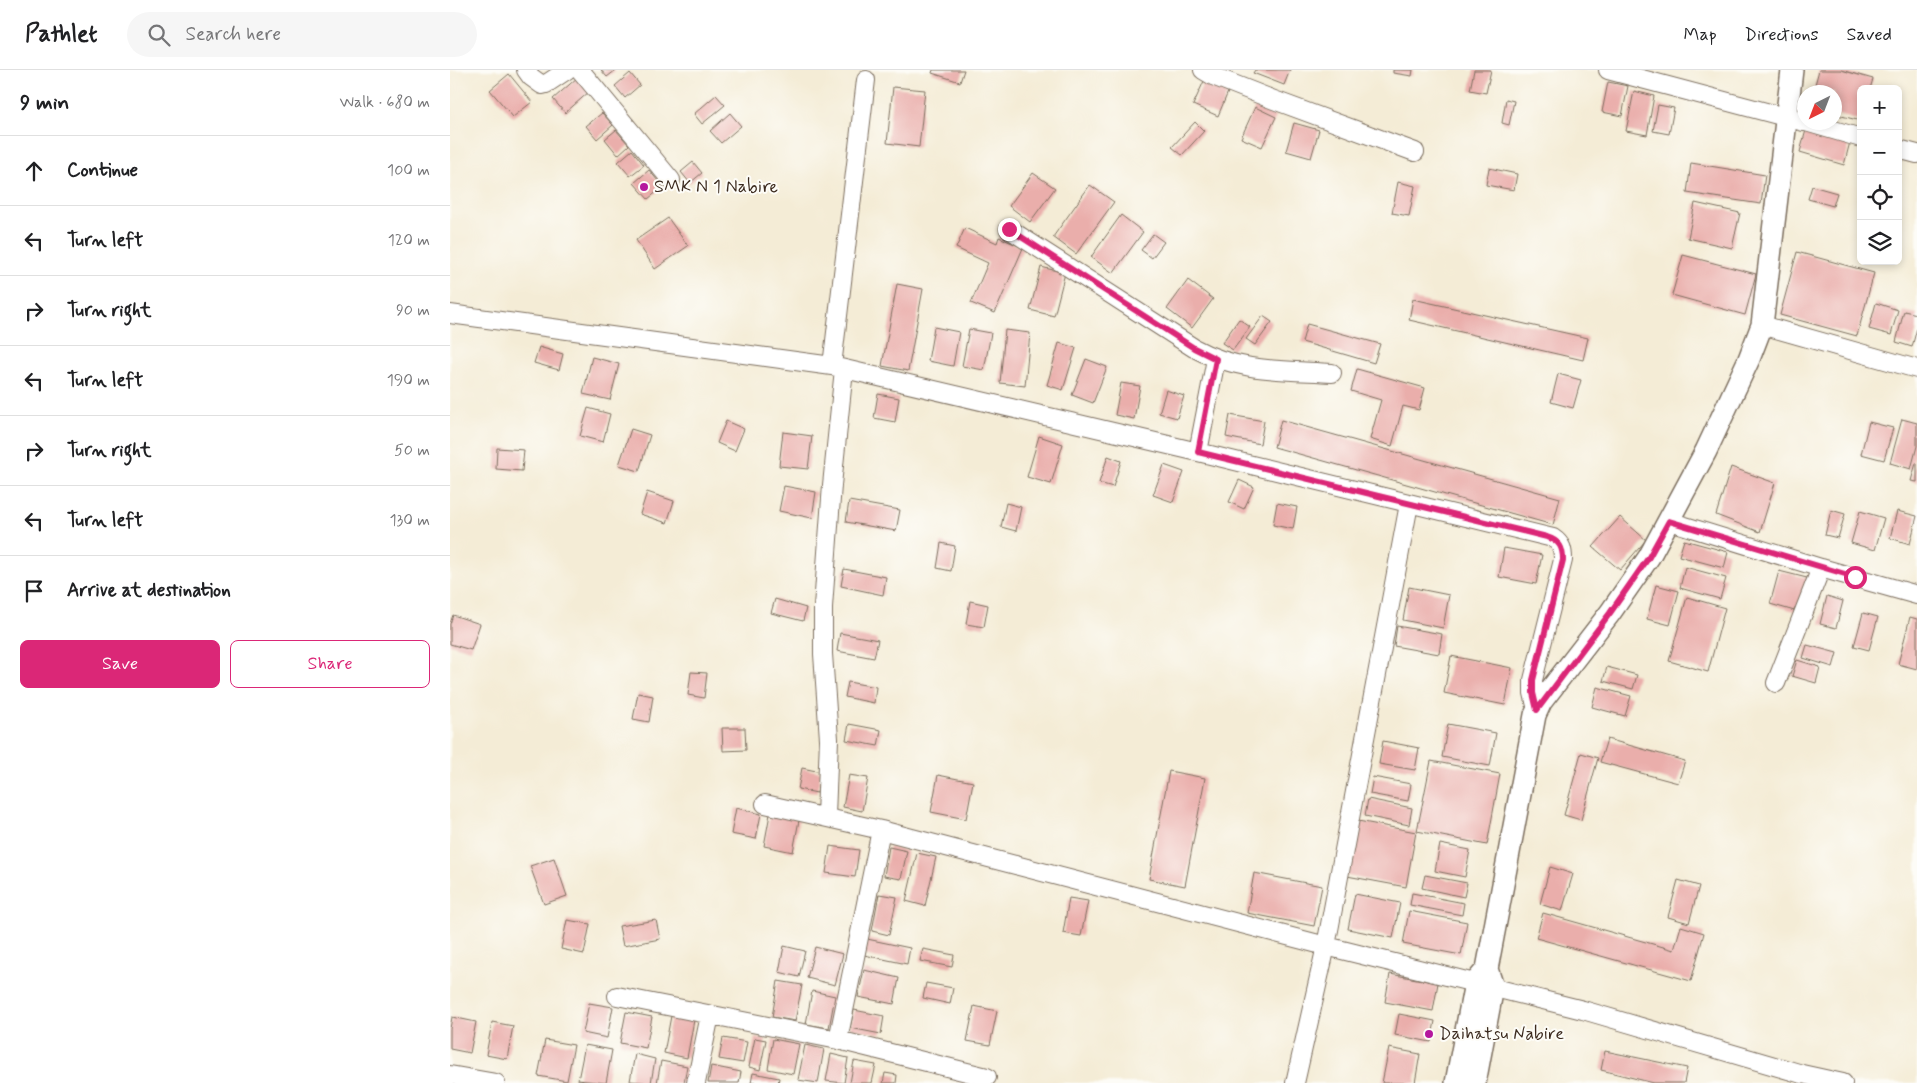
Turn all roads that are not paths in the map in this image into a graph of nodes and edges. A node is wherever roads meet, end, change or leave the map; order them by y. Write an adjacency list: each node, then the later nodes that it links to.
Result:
1 (526, 70): 2 (street)
2 (567, 70)
3 (580, 70): 16 (street)
4 (1203, 70): 14 (street)
5 (1608, 70): 9 (street)
6 (1792, 70): 8 (main road)
7 (866, 80): 21 (street)
8 (1797, 106)
9 (1797, 119)
10 (1797, 130): 19 (main road)
11 (1833, 130): 12 (street)
12 (1857, 137)
13 (1902, 150): 15 (street)
14 (1415, 152)
15 (1917, 154)
16 (671, 180)
17 (1009, 229): 20 (street)
18 (450, 314): 21 (street)
19 (1762, 324): 22 (street); 26 (main road)
20 (1216, 359): 23 (street); 24 (street)
21 (838, 368): 24 (street); 32 (street)
22 (1917, 369)
23 (1332, 373)
24 (1198, 452): 25 (street)
25 (1409, 504): 30 (street); 34 (street)
26 (1669, 521): 27 (street); 30 (main road)
27 (1821, 568): 28 (street); 29 (street)
28 (1917, 594)
29 (1776, 683)
30 (1537, 710): 35 (main road)
31 (764, 804): 32 (street)
32 (826, 816): 33 (street)
33 (881, 830): 34 (street); 38 (street)
34 (1326, 946): 35 (street); 43 (street)
35 (1485, 980): 44 (main road); 45 (main road); 46 (street)
36 (617, 996): 37 (street)
37 (710, 1015): 38 (street); 42 (street)
38 (838, 1040): 40 (street)
39 (450, 1075): 41 (street)
40 (987, 1077)
41 (496, 1083)
42 (696, 1083)
43 (1295, 1083)
44 (1456, 1083)
45 (1475, 1083)
46 (1843, 1083)

